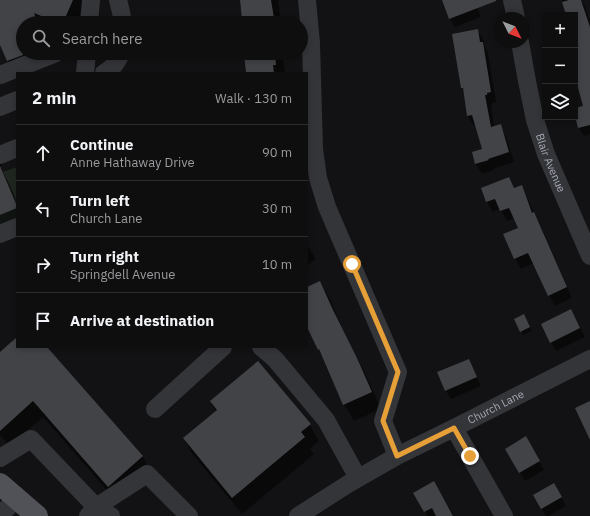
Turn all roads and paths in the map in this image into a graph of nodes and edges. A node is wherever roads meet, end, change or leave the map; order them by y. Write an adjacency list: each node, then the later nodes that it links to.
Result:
1 (91, 0): 6 (street)
2 (118, 0): 7 (street)
3 (307, 0): 27 (street)
4 (512, 0): 5 (street)
5 (515, 12)
6 (90, 16)
7 (122, 16)
8 (521, 48): 21 (street, Blair Avenue)
9 (38, 60): 14 (street)
10 (86, 60): 12 (street)
11 (118, 60): 13 (street)
12 (85, 72)
13 (106, 72)
14 (0, 75)
15 (16, 100): 16 (street)
16 (0, 107)
17 (16, 148): 18 (street)
18 (0, 155)
19 (16, 227): 20 (street)
20 (0, 234)
21 (590, 256)
22 (222, 348): 25 (street)
23 (262, 348): 29 (street)
24 (590, 359): 26 (street, Church Lane)
25 (155, 409)
26 (454, 428): 27 (street, Church Lane); 38 (street)
27 (397, 456): 29 (street, Church Lane)
28 (0, 458): 32 (street)
29 (358, 478): 37 (street, Church Lane)
30 (0, 484): 31 (main road)
31 (16, 498): 33 (street); 34 (main road)
32 (92, 512): 35 (street); 36 (street)
33 (0, 516)
34 (37, 516)
35 (111, 516)
36 (189, 516)
37 (298, 516)
38 (504, 516)

